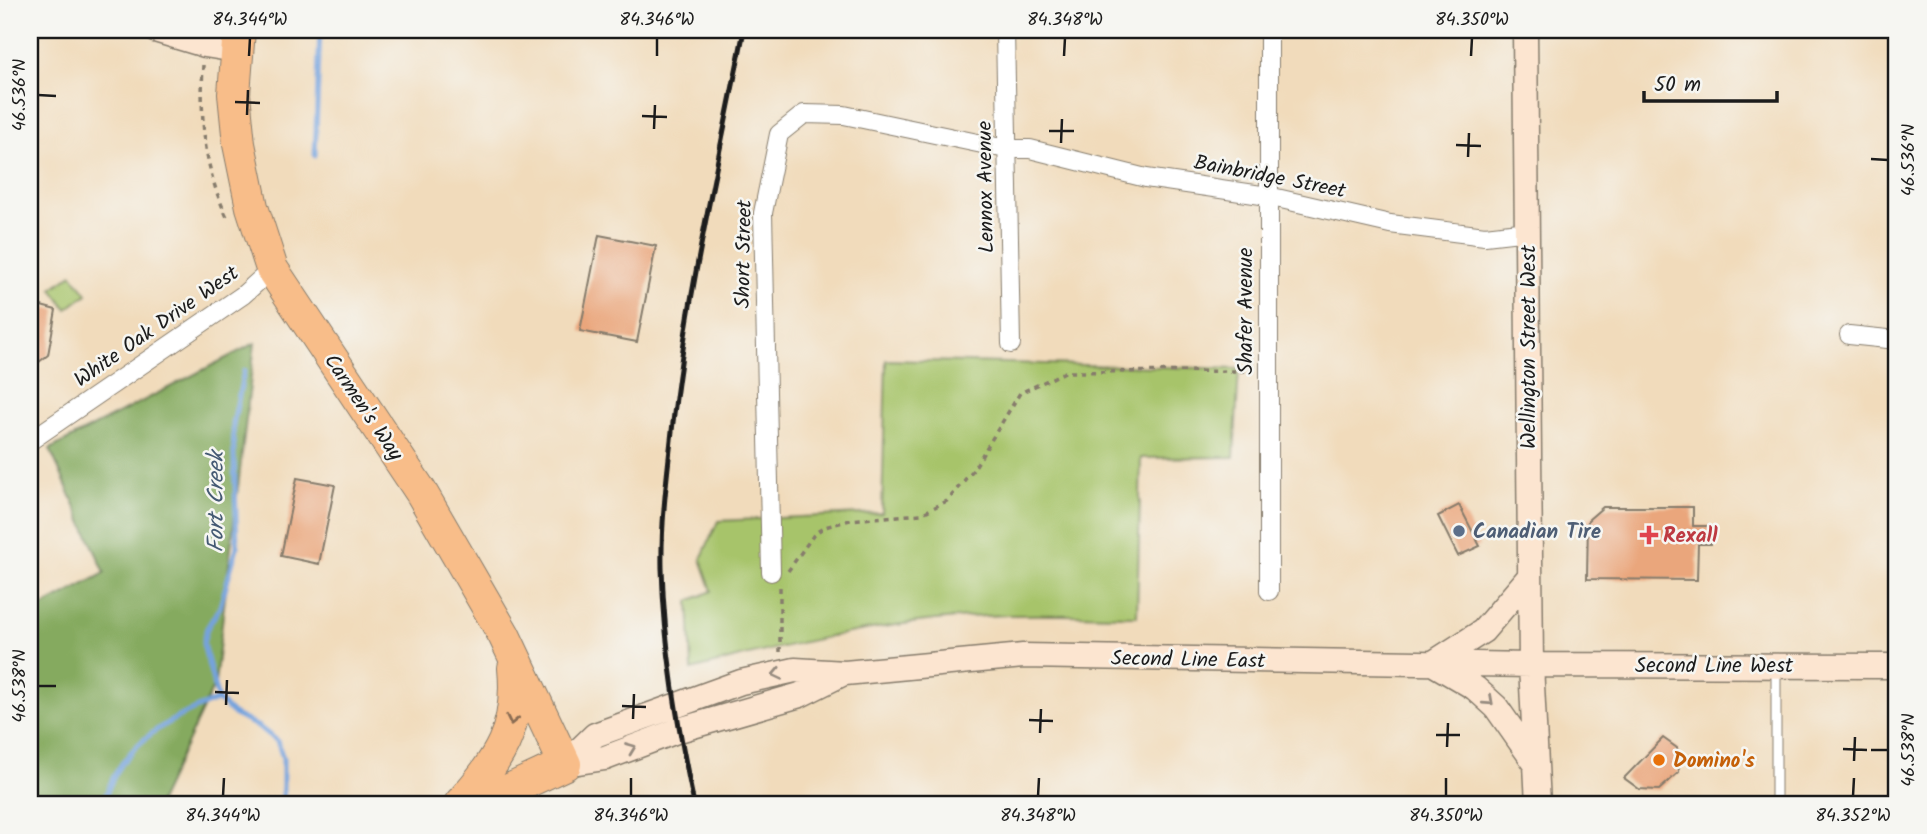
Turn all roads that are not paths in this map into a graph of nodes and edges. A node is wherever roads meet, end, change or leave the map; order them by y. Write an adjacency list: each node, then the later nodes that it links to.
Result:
1 (155, 30): 5 (main road)
2 (1005, 30): 6 (street, Lennox Avenue)
3 (1269, 30): 7 (street, Shafer Avenue)
4 (1525, 30): 8 (main road, Wellington Street West)
5 (237, 40): 9 (highway, Carmen's Way)
6 (1006, 149): 7 (street, Bainbridge Street); 12 (street, Lennox Avenue); 14 (street, Short Street)
7 (1268, 195): 8 (street, Bainbridge Street); 16 (street, Shafer Avenue)
8 (1528, 231): 15 (main road, Wellington Street West)
9 (272, 269): 13 (street, White Oak Drive West); 17 (highway, Carmen's Way)
10 (1849, 335): 11 (street)
11 (1897, 340)
12 (1011, 344)
13 (30, 441)
14 (771, 572)
15 (1530, 576): 18 (main road); 19 (main road, Wellington Street West)
16 (1269, 591)
17 (512, 652): 22 (highway, Carmen's Way); 24 (highway, one-way to 24)
18 (1432, 663): 19 (main road, Second Line East); 22 (main road, Second Line East); 23 (main road, one-way to 23)
19 (1531, 665): 20 (main road, Second Line West); 23 (main road, Wellington Street West)
20 (1776, 666): 21 (main road, Second Line West); 27 (lane)
21 (1897, 666)
22 (565, 764): 25 (highway, Second Line East)
23 (1537, 764): 26 (main road, Wellington Street West)
24 (460, 804)
25 (479, 804)
26 (1538, 804)
27 (1776, 804)

